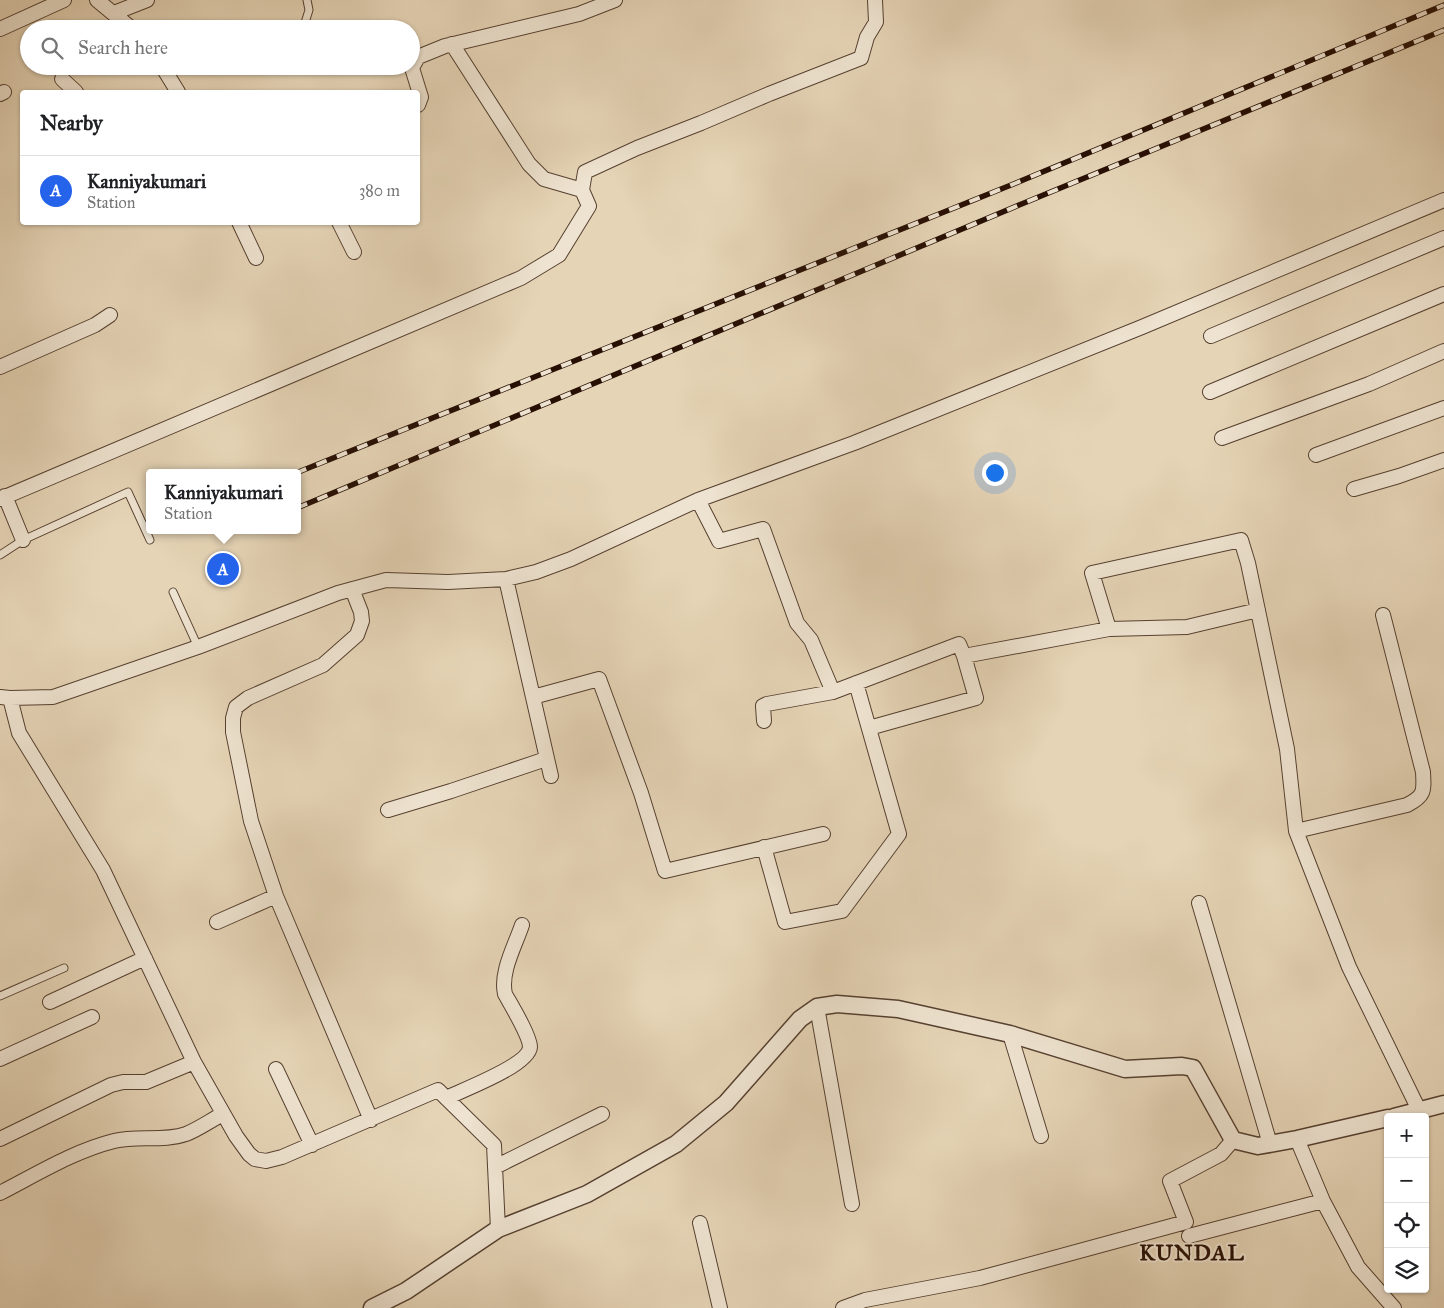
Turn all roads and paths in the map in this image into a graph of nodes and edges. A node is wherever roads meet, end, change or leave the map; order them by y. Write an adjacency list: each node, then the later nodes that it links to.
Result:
1 (64, 0): 10 (street)
2 (97, 0): 7 (street)
3 (147, 0): 7 (street)
4 (307, 0): 9 (lane)
5 (615, 0): 11 (street)
6 (875, 0): 19 (street)
7 (114, 14): 8 (street)
8 (121, 20)
9 (306, 20)
10 (0, 29)
11 (452, 44): 12 (street); 19 (street)
12 (420, 56)
13 (168, 75): 17 (street)
14 (414, 75): 18 (street)
15 (62, 78): 16 (street)
16 (74, 90)
17 (177, 90)
18 (419, 90)
19 (582, 190): 37 (street)
20 (1444, 200): 38 (street)
21 (241, 225): 25 (street)
22 (340, 225): 24 (street)
23 (1444, 238): 28 (street)
24 (354, 252)
25 (256, 258)
26 (1444, 294): 31 (street)
27 (110, 315): 30 (street)
28 (1211, 336)
29 (1444, 351): 33 (street)
30 (0, 367)
31 (1210, 392)
32 (1444, 408): 34 (street)
33 (1222, 438)
34 (1316, 455)
35 (1444, 460): 36 (street)
36 (1354, 489)
37 (2, 498): 41 (street)
38 (698, 500): 44 (street); 53 (street)
39 (146, 531): 41 (lane)
40 (147, 534): 42 (lane)
41 (23, 540): 43 (lane)
42 (150, 540)
43 (0, 555)
44 (506, 579): 45 (street); 54 (street)
45 (352, 589): 50 (street); 64 (street)
46 (173, 592): 50 (lane)
47 (1258, 610): 49 (street); 49 (street); 61 (street)
48 (1383, 615): 61 (street)
49 (1109, 629): 51 (street)
50 (198, 647): 55 (street)
51 (964, 656): 52 (street); 57 (street)
52 (856, 683): 53 (street); 57 (street)
53 (833, 692): 56 (street)
54 (533, 697): 58 (street); 63 (street)
55 (5, 698): 68 (street)
56 (764, 721)
57 (869, 728): 63 (street)
58 (546, 759): 59 (street); 60 (street)
59 (551, 776)
60 (388, 810)
61 (1296, 831): 80 (street)
62 (823, 834): 63 (street)
63 (764, 847)
64 (276, 896): 66 (street); 85 (street)
65 (1199, 903): 90 (street)
66 (217, 922)
67 (522, 925): 78 (street)
68 (145, 958): 71 (street); 76 (street)
69 (64, 968): 70 (lane)
70 (0, 996)
71 (50, 1002)
72 (817, 1007): 74 (street); 95 (street); 97 (street)
73 (92, 1017): 75 (street)
74 (1010, 1034): 86 (street); 88 (street)
75 (0, 1059)
76 (194, 1062): 82 (street); 87 (street)
77 (276, 1069): 91 (street)
78 (446, 1098): 85 (street); 92 (street)
79 (1444, 1104): 80 (street)
80 (1419, 1110): 81 (street)
81 (1408, 1113)
82 (223, 1114): 91 (street); 93 (street)
83 (602, 1114): 92 (street)
84 (1384, 1119): 89 (street)
85 (371, 1120): 91 (street)
86 (1041, 1136)
87 (0, 1139)
88 (1233, 1140): 90 (street); 101 (street)
89 (1297, 1140): 90 (street); 94 (street)
90 (1270, 1144)
91 (312, 1145)
92 (495, 1167): 97 (street)
93 (0, 1193)
94 (1323, 1201): 98 (street); 102 (street)
95 (852, 1204)
96 (700, 1224): 100 (street)
97 (498, 1230): 99 (street)
98 (1189, 1236)
99 (372, 1308)
100 (720, 1308)
101 (843, 1308)
102 (1394, 1308)

